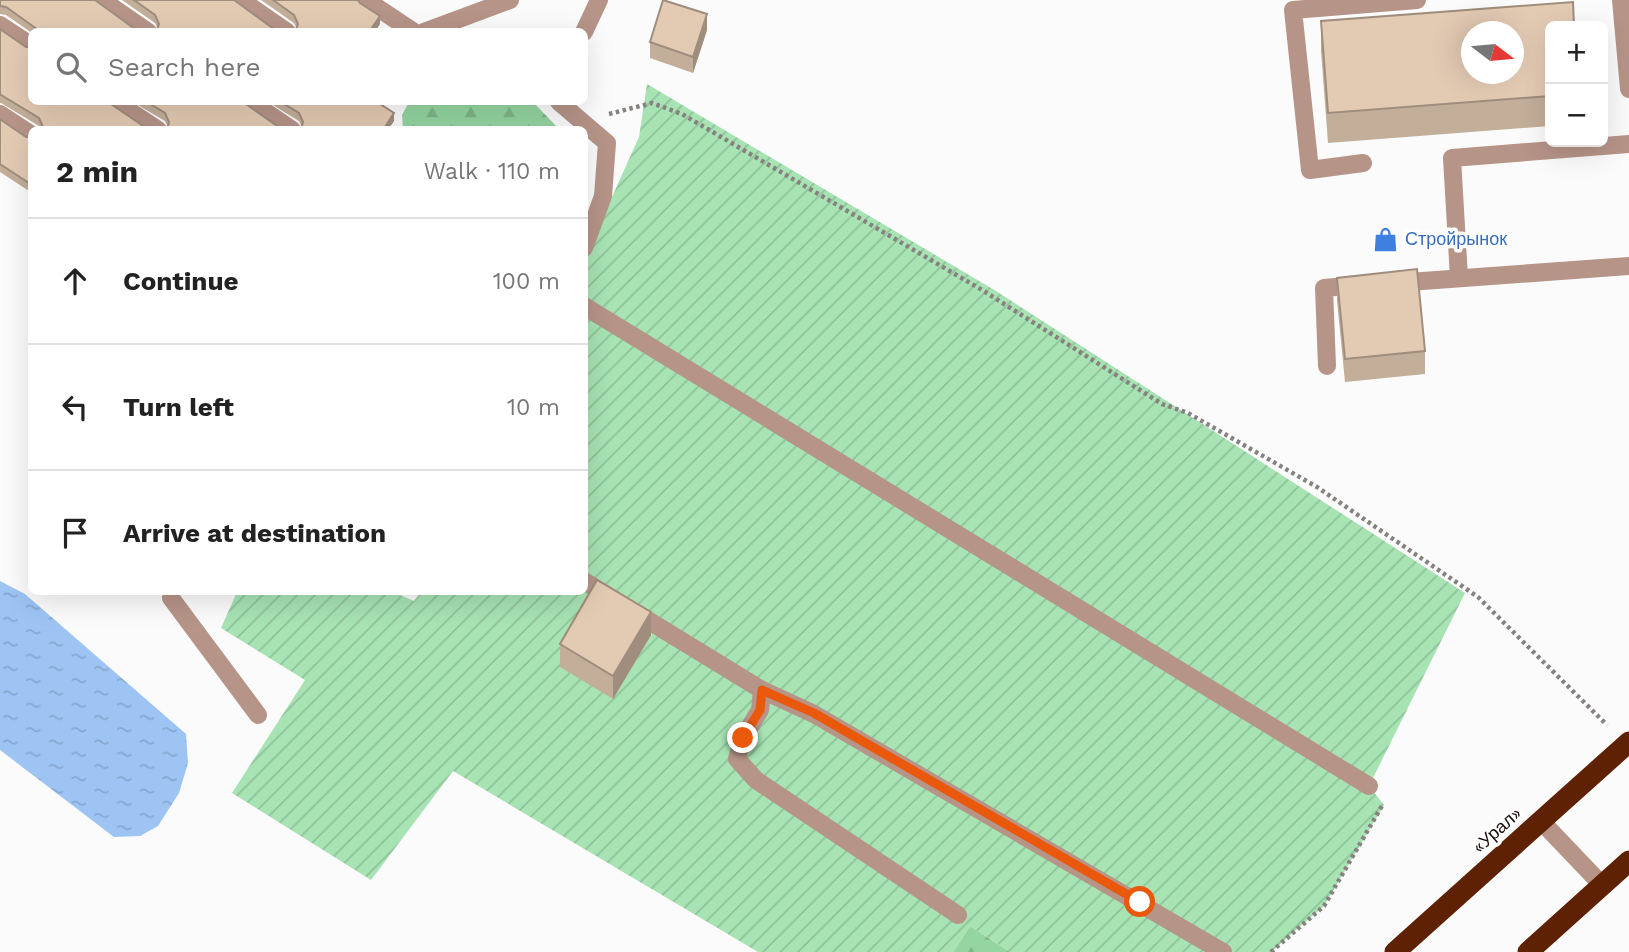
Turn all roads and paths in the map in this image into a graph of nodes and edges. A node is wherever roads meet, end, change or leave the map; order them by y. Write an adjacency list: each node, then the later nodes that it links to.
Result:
1 (102, 0): 10 (lane)
2 (241, 0): 11 (lane)
3 (366, 0): 12 (lane)
4 (510, 0): 9 (lane)
5 (598, 0): 13 (lane)
6 (1416, 0): 27 (lane)
7 (1621, 0): 15 (lane)
8 (0, 25): 14 (lane)
9 (459, 26)
10 (142, 28)
11 (281, 28)
12 (408, 28)
13 (586, 28)
14 (28, 43)
15 (1629, 80)
16 (120, 105): 21 (lane)
17 (255, 105): 22 (lane)
18 (562, 105): 20 (lane)
19 (0, 114): 25 (lane)
20 (581, 121): 23 (lane); 37 (path)
21 (152, 126)
22 (286, 126)
23 (587, 126)
24 (588, 127): 28 (lane)
25 (28, 132)
26 (1629, 144): 30 (lane)
27 (1363, 163)
28 (588, 237)
29 (1629, 266): 30 (lane)
30 (1459, 278): 32 (lane)
31 (588, 308): 39 (lane)
32 (1326, 366)
33 (588, 584): 35 (lane)
34 (172, 595): 36 (lane)
35 (762, 690): 43 (lane); 44 (lane)
36 (258, 715)
37 (1607, 725)
38 (1629, 742): 40 (highway, «Урал»)
39 (1369, 786): 45 (path)
40 (1541, 821): 42 (lane); 46 (highway, «Урал»)
41 (1629, 860): 42 (highway)
42 (1602, 885): 47 (highway)
43 (958, 915)
44 (1223, 952)
45 (1271, 952)
46 (1395, 952)
47 (1528, 952)

